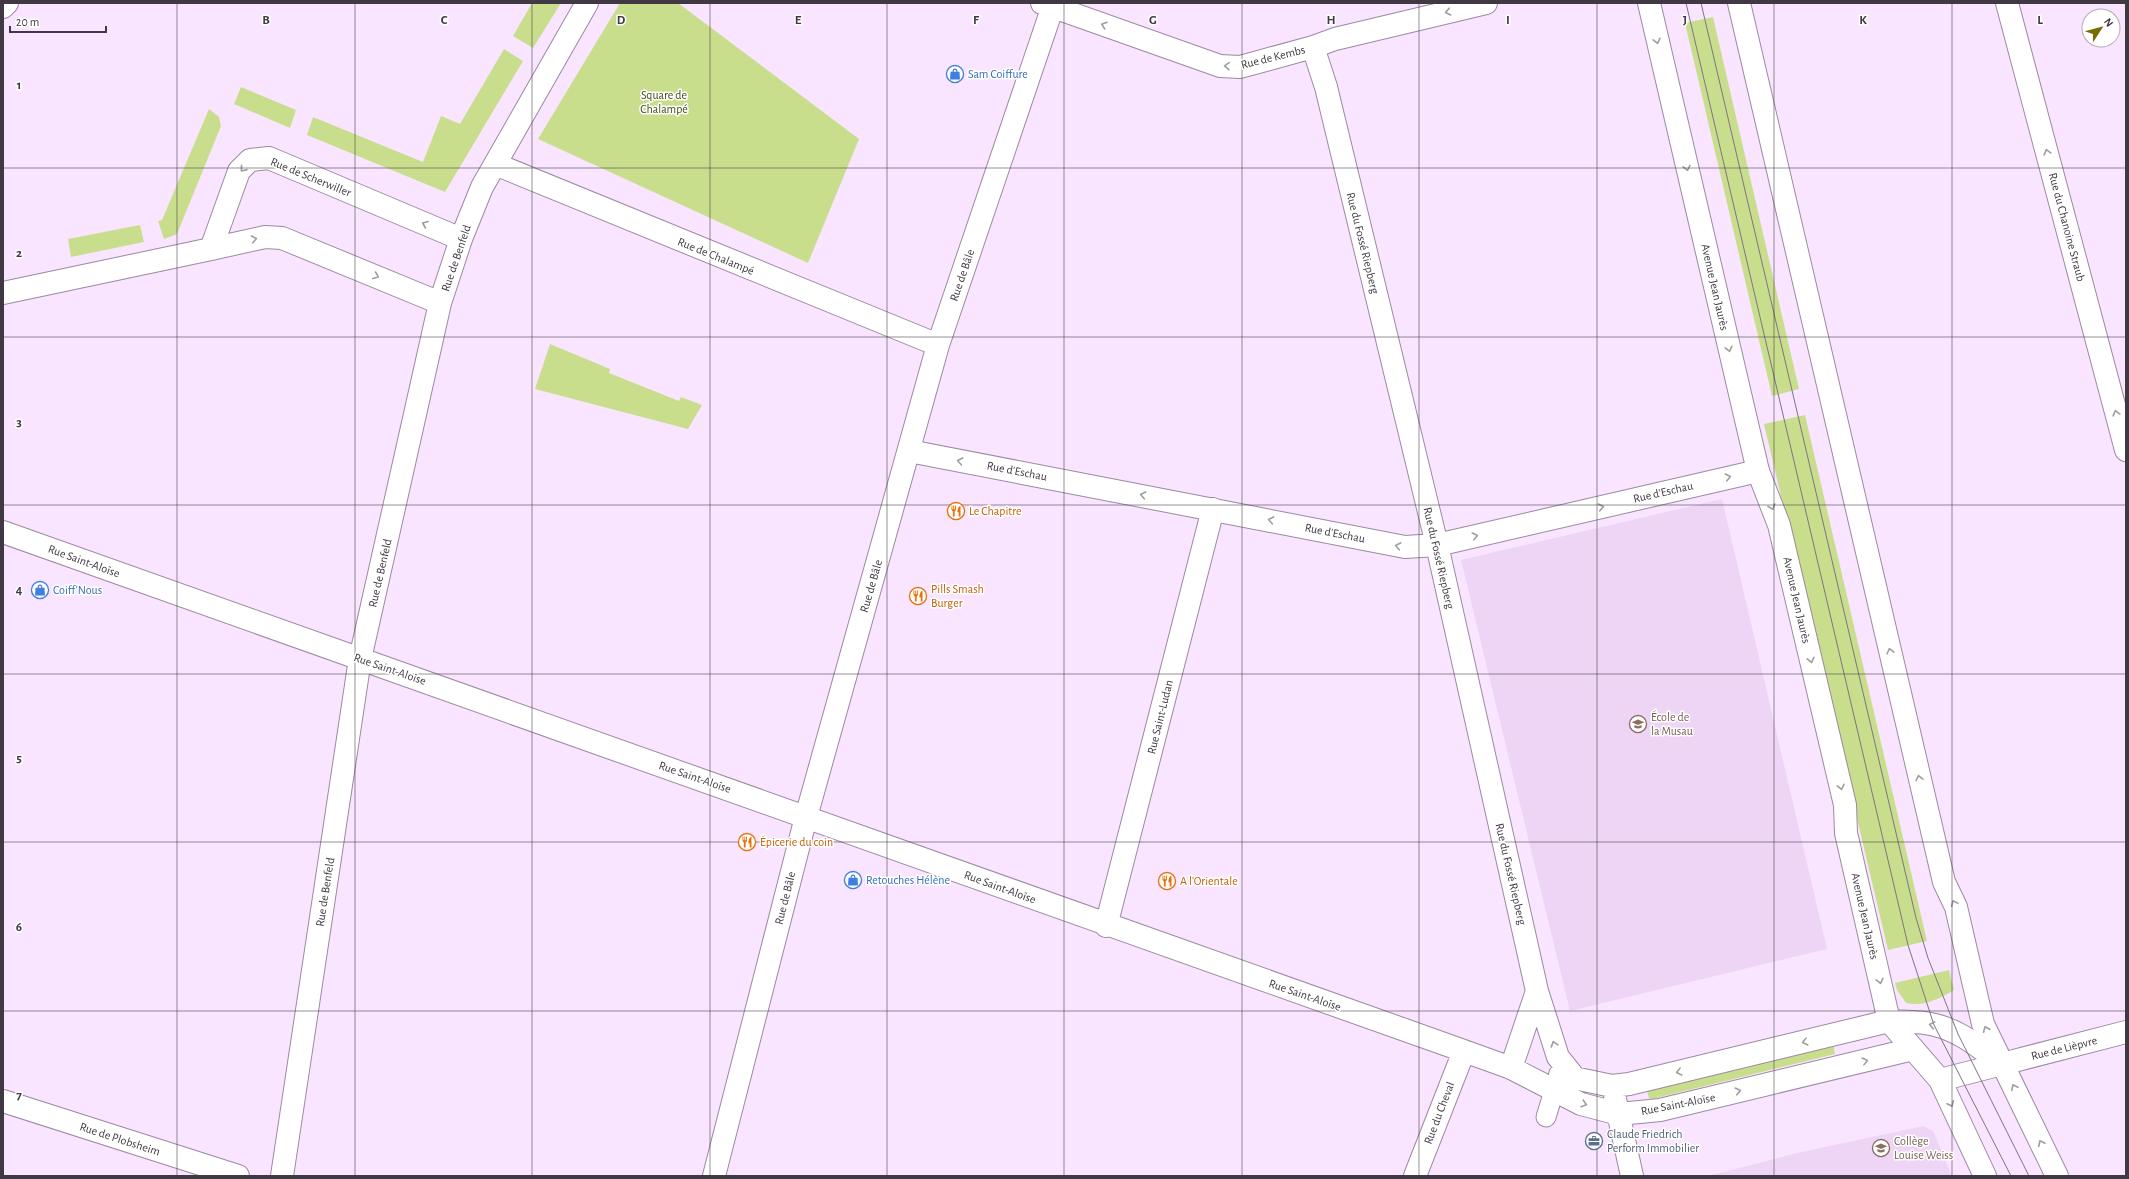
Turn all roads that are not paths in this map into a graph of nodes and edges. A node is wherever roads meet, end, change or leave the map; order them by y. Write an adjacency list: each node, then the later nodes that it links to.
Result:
1 (7, 3): 8 (street)
2 (587, 3): 10 (street, Rue de Benfeld)
3 (1486, 3): 9 (street, Rue de Kembs, one-way to 9)
4 (1649, 3): 18 (street, Avenue Jean Jaurès, one-way to 18)
5 (1739, 3): 30 (street, one-way to 5)
6 (1050, 4): 9 (street, Rue de Kembs, one-way to 6); 15 (street, Rue de Bâle)
7 (2008, 6): 16 (street, Rue du Chanoine Straub, one-way to 7)
8 (3, 7)
9 (1313, 47): 21 (street, Rue du Fossé Riepberg)
10 (494, 164): 11 (street, Rue de Benfeld); 15 (street, Rue de Chalampé)
11 (461, 239): 12 (street, Rue de Scherwiller, one-way to 12); 14 (street, Rue de Benfeld)
12 (211, 248): 13 (street); 14 (street, one-way to 14)
13 (3, 293)
14 (440, 303): 22 (street, Rue de Benfeld)
15 (938, 345): 17 (street, Rue de Bâle)
16 (2126, 450)
17 (909, 451): 19 (street, Rue d'Eschau, one-way to 17); 23 (street, Rue de Bâle)
18 (1758, 471): 21 (street, Rue d'Eschau, one-way to 18); 26 (street, Avenue Jean Jaurès, one-way to 26)
19 (1213, 509): 21 (street, Rue d'Eschau, one-way to 19); 24 (street, Rue Saint-Ludan)
20 (3, 532): 22 (street, Rue Saint-Aloïse)
21 (1437, 545): 25 (street, Rue du Fossé Riepberg)
22 (360, 659): 23 (street, Rue Saint-Aloïse); 40 (street, Rue de Benfeld)
23 (806, 817): 24 (street, Rue Saint-Aloïse); 41 (street, Rue de Bâle)
24 (1106, 926): 29 (street, Rue Saint-Aloïse)
25 (1537, 991): 31 (street); 32 (street, Rue du Fossé Riepberg, one-way to 25)
26 (1889, 1021): 28 (street, Avenue Jean Jaurès); 30 (street, one-way to 26); 34 (street, one-way to 34)
27 (2126, 1032): 30 (street, Rue de Lièpvre)
28 (1913, 1049): 33 (street, Avenue Jean Jaurès); 37 (street, Rue Saint-Aloïse, one-way to 28)
29 (1464, 1051): 31 (street, Rue Saint-Aloïse); 42 (street, Rue du Cheval)
30 (2002, 1064): 33 (street, Rue de Lièpvre); 45 (street, one-way to 30)
31 (1511, 1068): 32 (street); 35 (street, Rue Saint-Aloïse)
32 (1574, 1077): 34 (street)
33 (1940, 1080): 44 (street, Avenue Jean Jaurès, one-way to 44)
34 (1620, 1085): 37 (street)
35 (1554, 1091): 37 (street, Rue Saint-Aloïse, one-way to 37); 38 (lane)
36 (3, 1101): 39 (street, Rue de Plobsheim)
37 (1619, 1114): 43 (street)
38 (1546, 1117)
39 (238, 1176)
40 (282, 1176)
41 (714, 1176)
42 (1415, 1176)
43 (1632, 1176)
44 (1985, 1176)
45 (2057, 1176)

